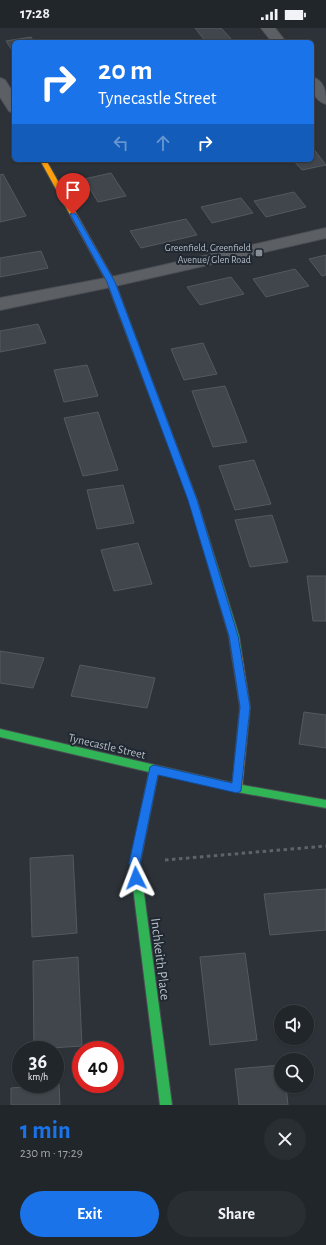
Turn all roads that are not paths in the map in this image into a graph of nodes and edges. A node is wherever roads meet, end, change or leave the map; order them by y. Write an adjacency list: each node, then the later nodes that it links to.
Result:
1 (268, 28): 2 (street)
2 (277, 40)
3 (0, 83): 6 (street)
4 (314, 84): 5 (street)
5 (326, 99)
6 (12, 104)
7 (44, 162): 9 (street)
8 (326, 233): 9 (street)
9 (111, 282): 10 (street); 13 (street)
10 (0, 304)
11 (0, 733): 12 (street, Tynecastle Street)
12 (154, 770): 13 (street, Tynecastle Street); 15 (street, Inchkeith Place)
13 (237, 788): 14 (street, Tynecastle Street)
14 (326, 804)
15 (166, 1105)

